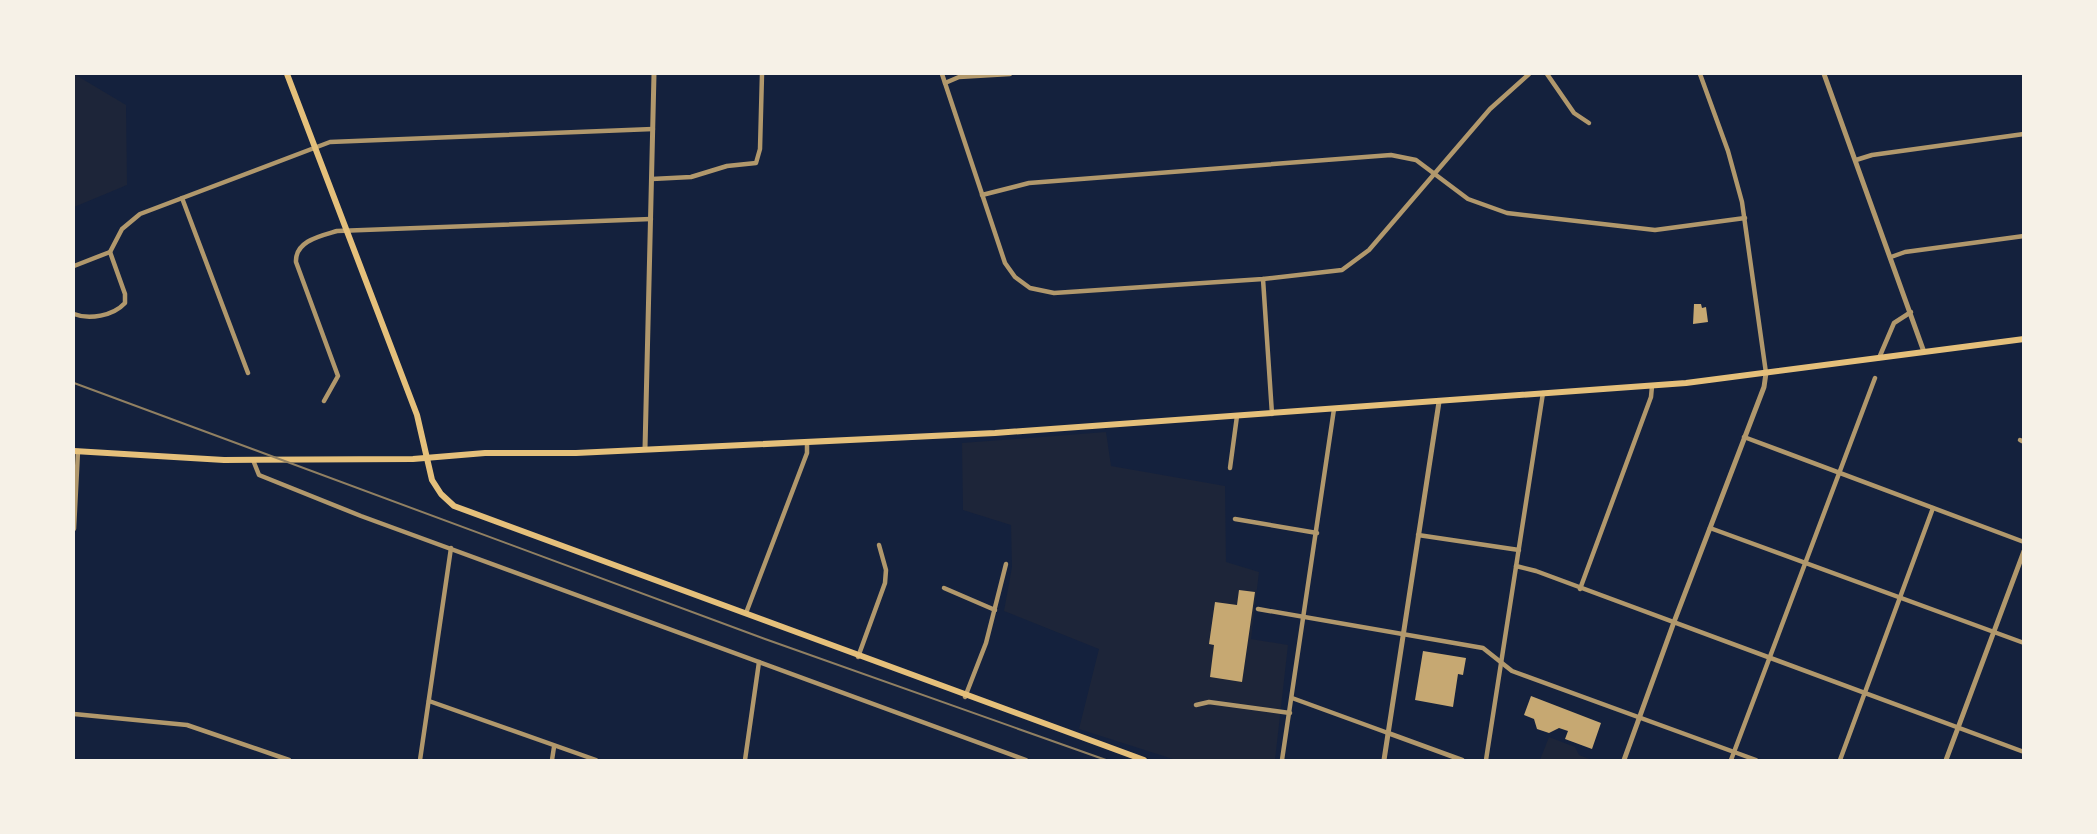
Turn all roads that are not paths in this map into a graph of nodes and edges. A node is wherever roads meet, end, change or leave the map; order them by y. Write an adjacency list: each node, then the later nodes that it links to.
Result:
1 (287, 74): 14 (main road)
2 (654, 74): 12 (street)
3 (762, 74): 17 (street)
4 (942, 74): 10 (street)
5 (1010, 74): 10 (street)
6 (1529, 74): 16 (street)
7 (1547, 74): 11 (street)
8 (1700, 74): 20 (street)
9 (1824, 74): 15 (street)
10 (945, 83): 18 (street)
11 (1588, 123)
12 (653, 129): 14 (street); 17 (street)
13 (2024, 134): 15 (street)
14 (315, 148): 19 (street); 22 (main road)
15 (1856, 160): 25 (street)
16 (1435, 174): 18 (street); 20 (street); 27 (street)
17 (652, 179): 21 (street)
18 (982, 195): 27 (street)
19 (182, 198): 24 (street); 33 (street)
20 (1745, 218): 34 (street)
21 (651, 219): 22 (street); 45 (street)
22 (347, 231): 38 (street); 47 (main road)
23 (2024, 236): 25 (street)
24 (110, 252): 26 (street); 29 (street)
25 (1891, 257): 28 (street)
26 (74, 266)
27 (1263, 279): 41 (street)
28 (1911, 312): 31 (street); 32 (street)
29 (74, 314)
30 (2024, 339): 31 (main road)
31 (1924, 352): 32 (main road)
32 (1879, 358): 34 (main road)
33 (248, 373)
34 (1766, 373): 36 (main road); 43 (street)
35 (1875, 378): 50 (street)
36 (1652, 386): 37 (main road); 66 (street)
37 (1543, 392): 39 (main road); 60 (street)
38 (324, 401)
39 (1438, 402): 40 (main road); 56 (street)
40 (1334, 409): 41 (main road); 55 (street)
41 (1272, 414): 42 (main road)
42 (1237, 416): 44 (main road); 49 (street)
43 (1744, 437): 50 (street); 53 (street)
44 (807, 442): 45 (main road); 70 (street)
45 (645, 449): 47 (main road)
46 (76, 451): 48 (main road); 54 (street)
47 (426, 457): 48 (main road); 70 (main road)
48 (253, 460): 59 (street)
49 (1230, 468)
50 (1838, 472): 51 (street); 62 (street)
51 (1933, 508): 57 (street); 67 (street)
52 (1235, 519): 55 (street)
53 (1710, 528): 62 (street); 72 (street)
54 (74, 529)
55 (1317, 532): 71 (street)
56 (1418, 535): 60 (street); 74 (street)
57 (2024, 542)
58 (879, 545): 76 (street)
59 (451, 548): 78 (street); 83 (street)
60 (1519, 550): 64 (street)
61 (2024, 551): 73 (street)
62 (1804, 562): 67 (street); 77 (street)
63 (1006, 564): 69 (street)
64 (1516, 566): 66 (street); 79 (street)
65 (944, 588): 69 (street)
66 (1580, 589): 72 (street)
67 (1900, 598): 73 (street); 80 (street)
68 (1258, 609): 71 (street)
69 (995, 610): 81 (street)
70 (746, 613): 76 (main road)
71 (1303, 618): 74 (street); 82 (street)
72 (1674, 622): 77 (street); 87 (street)
73 (1993, 632): 75 (street); 88 (street)
74 (1403, 634): 79 (street); 89 (street)
75 (2024, 643)
76 (858, 657): 81 (main road)
77 (1770, 658): 80 (street); 91 (street)
78 (759, 662): 99 (street); 100 (street)
79 (1501, 662): 87 (street); 105 (street)
80 (1865, 693): 88 (street); 109 (street)
81 (965, 697): 101 (main road)
82 (1292, 698): 85 (street); 89 (street)
83 (429, 701): 90 (street); 96 (street)
84 (1196, 705): 85 (street)
85 (1290, 712): 102 (street)
86 (74, 714): 93 (street)
87 (1640, 718): 91 (street); 106 (street)
88 (1958, 728): 92 (street); 110 (street)
89 (1388, 733): 103 (street); 104 (street)
90 (554, 747): 97 (street); 98 (street)
91 (1734, 752): 107 (street); 108 (street)
92 (2024, 752)
93 (269, 753): 94 (street); 95 (street)
94 (266, 760)
95 (289, 760)
96 (420, 760)
97 (552, 760)
98 (596, 760)
99 (745, 760)
100 (1026, 760)
101 (1144, 760)
102 (1282, 760)
103 (1384, 760)
104 (1462, 760)
105 (1486, 760)
106 (1624, 760)
107 (1731, 760)
108 (1756, 760)
109 (1840, 760)
110 (1946, 760)

